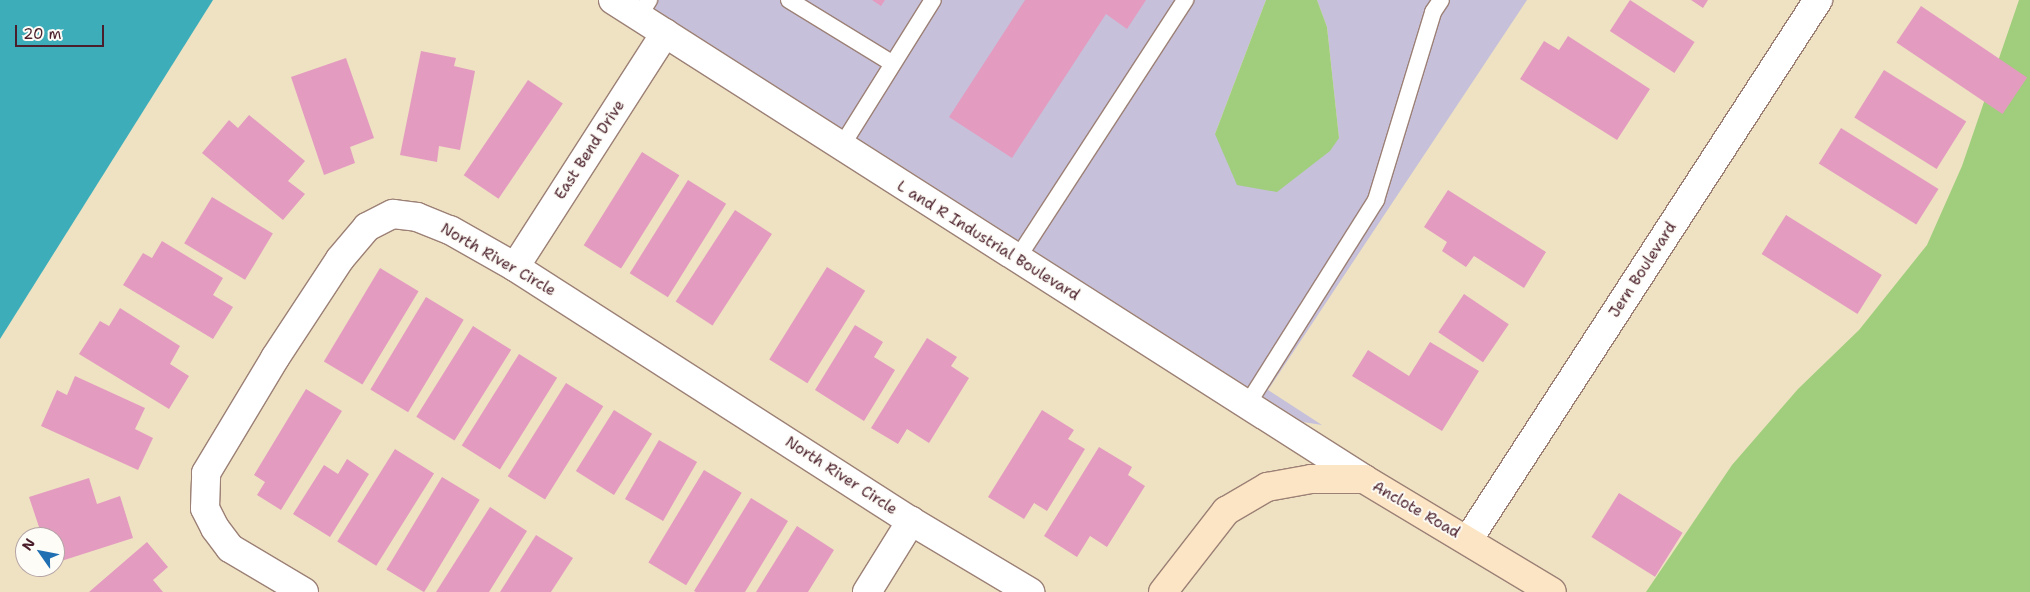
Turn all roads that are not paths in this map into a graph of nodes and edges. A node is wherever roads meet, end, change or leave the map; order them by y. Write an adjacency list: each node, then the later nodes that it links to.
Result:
1 (613, 0): 7 (street, L and R Industrial Boulevard)
2 (789, 0): 9 (lane)
3 (933, 0): 9 (lane)
4 (1185, 0): 11 (lane)
5 (1441, 0): 13 (lane)
6 (1818, 0): 16 (street, Jern Boulevard)
7 (644, 8): 8 (street, L and R Industrial Boulevard)
8 (665, 33): 10 (street, L and R Industrial Boulevard); 12 (street, East Bend Drive)
9 (892, 63): 10 (lane)
10 (841, 147): 11 (street, L and R Industrial Boulevard)
11 (1017, 259): 13 (street, L and R Industrial Boulevard)
12 (515, 267): 15 (street, North River Circle); 17 (street, North River Circle)
13 (1247, 405): 14 (street, L and R Industrial Boulevard)
14 (1364, 479): 16 (street, Anclote Road); 20 (street, Anclote Road)
15 (911, 521): 18 (street, North River Circle); 19 (street, North River Circle)
16 (1468, 540): 21 (street, Anclote Road)
17 (304, 592)
18 (867, 592)
19 (1030, 592)
20 (1163, 592)
21 (1552, 592)

